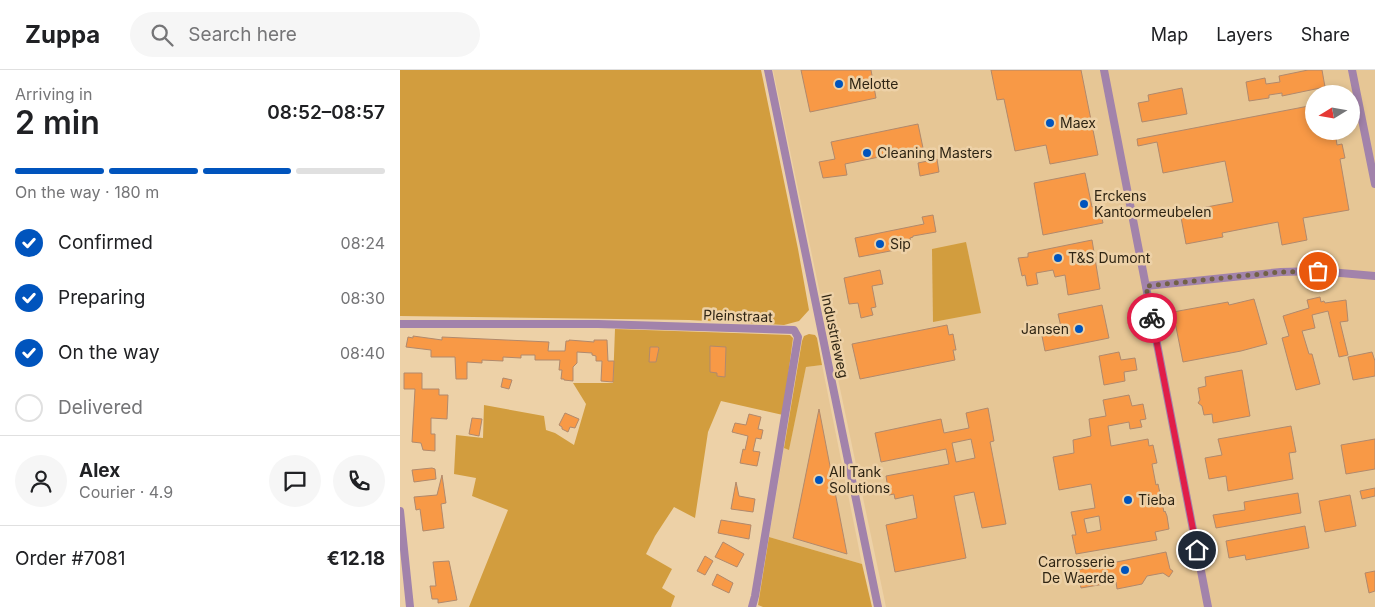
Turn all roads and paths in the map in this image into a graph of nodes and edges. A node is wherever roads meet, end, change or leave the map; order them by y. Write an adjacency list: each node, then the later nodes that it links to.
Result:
1 (768, 70): 11 (street, Industrieweg)
2 (1104, 70): 6 (street)
3 (1352, 70): 4 (street)
4 (1375, 184)
5 (1375, 276): 6 (street)
6 (1146, 286): 12 (street)
7 (400, 324): 10 (street, Pleinstraat)
8 (400, 511): 9 (street)
9 (410, 607)
10 (752, 607)
11 (878, 607)
12 (1208, 607)

